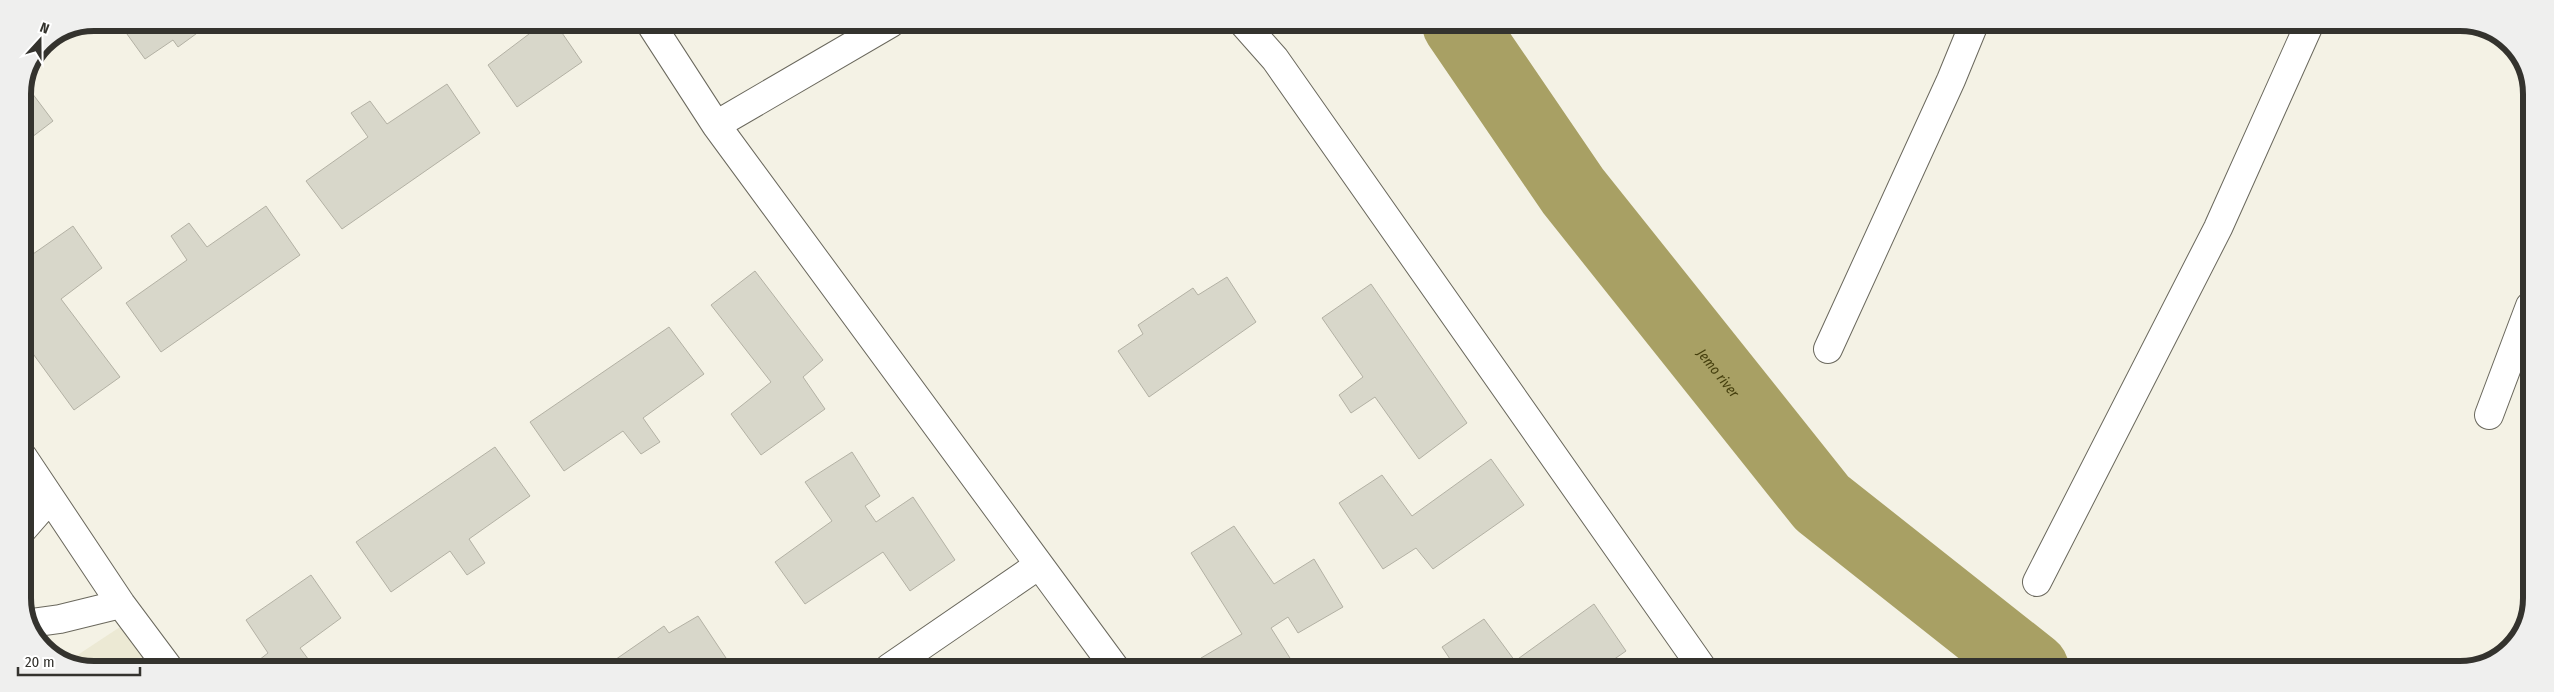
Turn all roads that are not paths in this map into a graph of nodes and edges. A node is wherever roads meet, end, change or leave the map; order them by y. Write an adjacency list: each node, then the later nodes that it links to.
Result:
1 (655, 31): 6 (street)
2 (877, 31): 6 (street)
3 (1250, 31): 20 (street)
4 (1971, 31): 8 (street)
5 (2307, 31): 14 (street)
6 (716, 125): 13 (street)
7 (2523, 325): 9 (street)
8 (1828, 349)
9 (2489, 415)
10 (31, 469): 11 (street)
11 (50, 498): 12 (street); 15 (street)
12 (31, 520)
13 (1039, 566): 18 (street); 19 (street)
14 (2037, 582)
15 (121, 604): 16 (street); 17 (street)
16 (36, 622)
17 (164, 661)
18 (899, 661)
19 (1111, 661)
20 (1697, 661)

